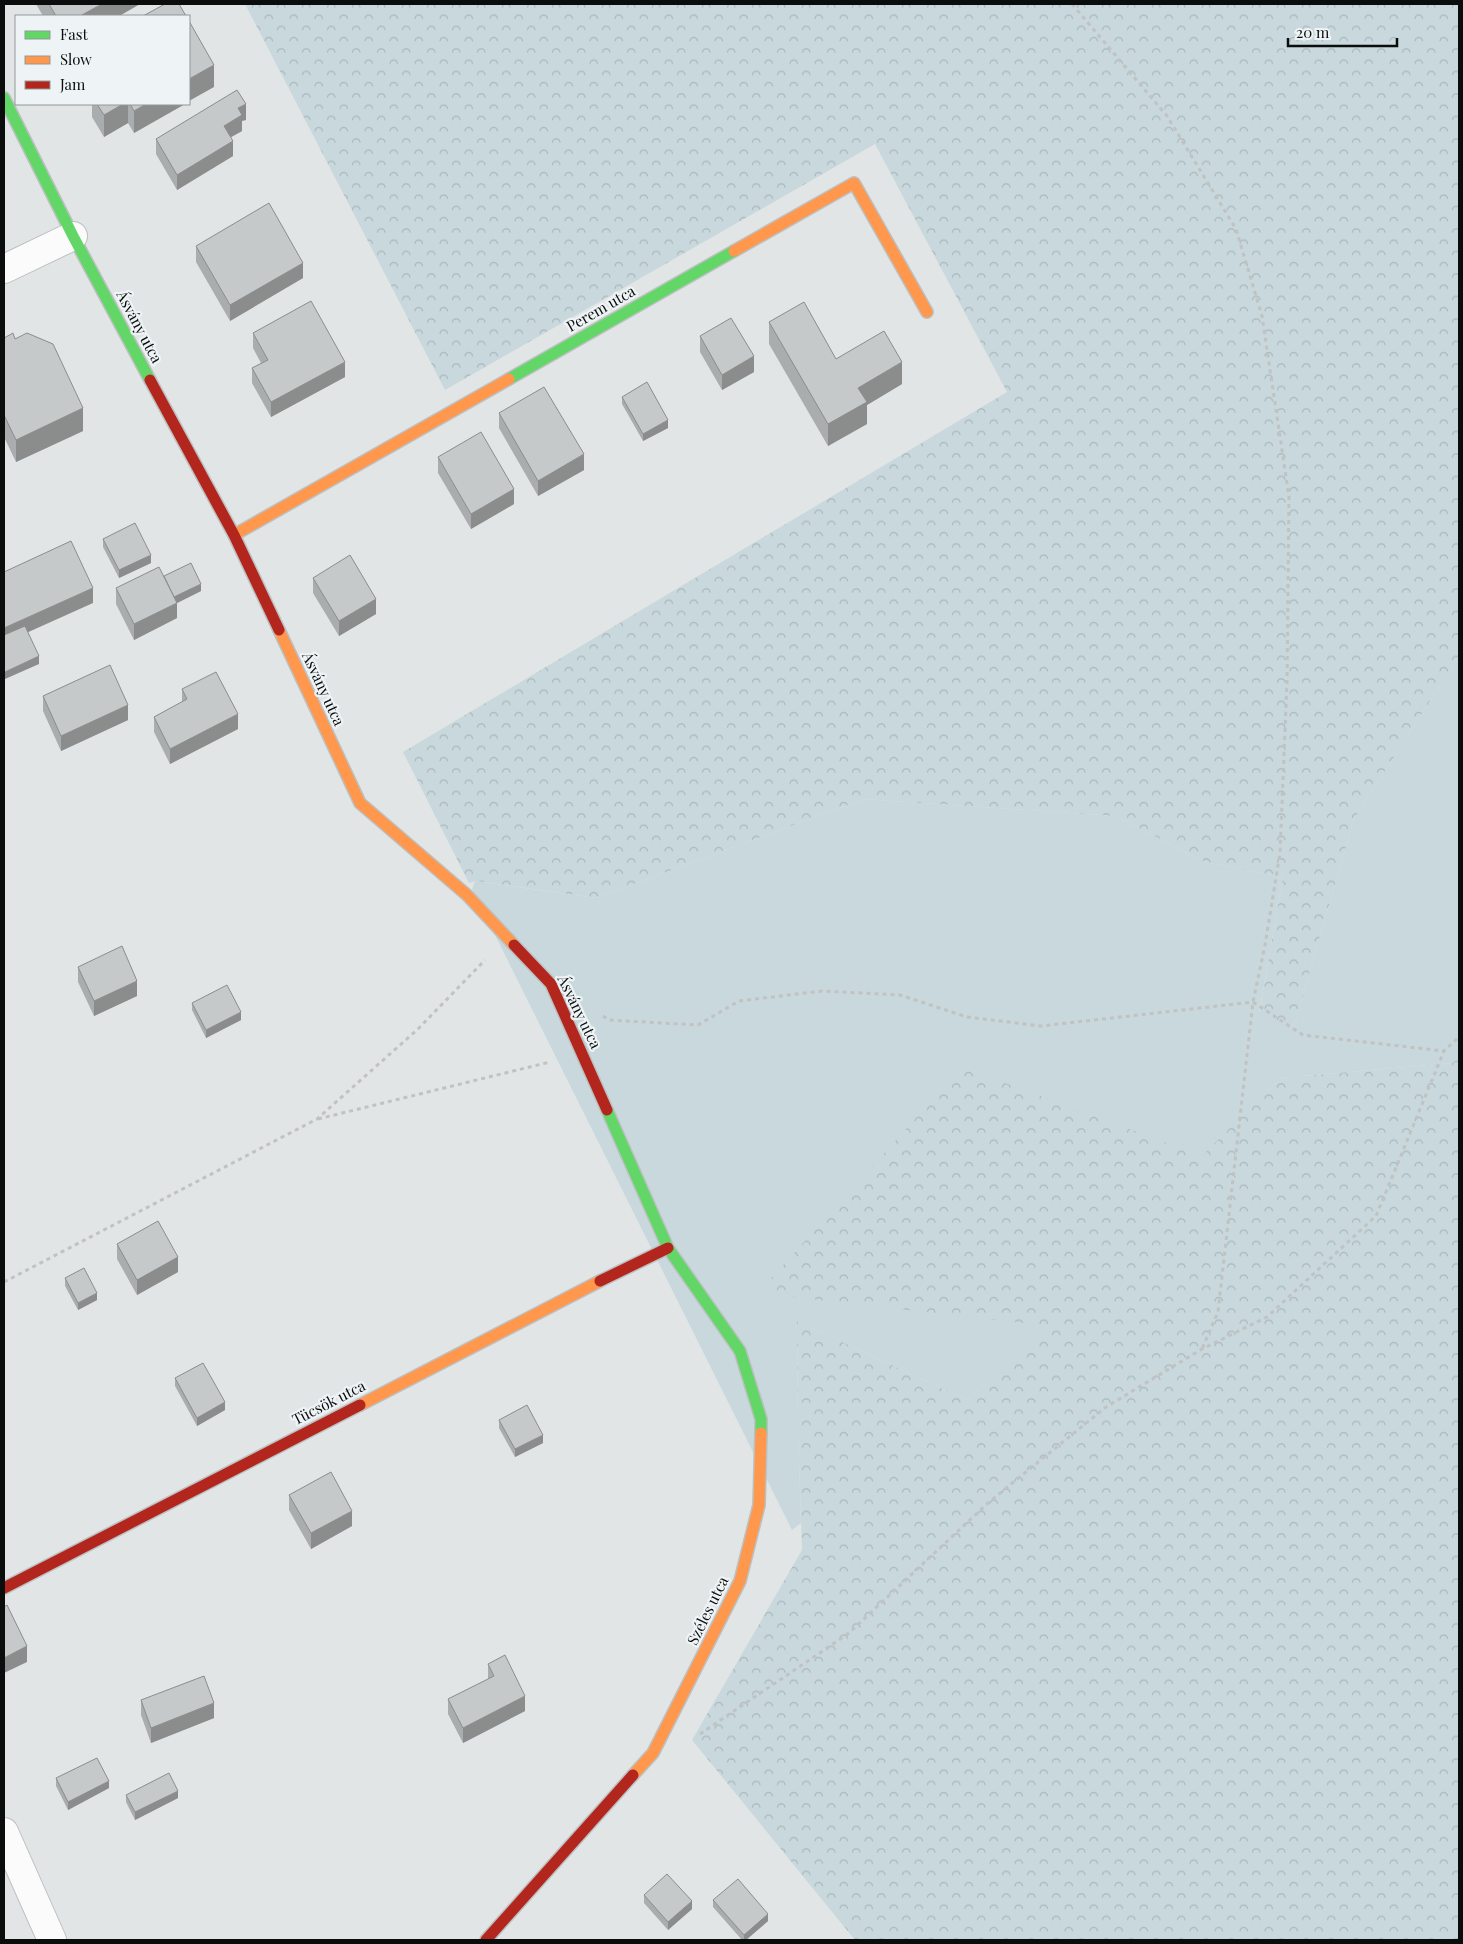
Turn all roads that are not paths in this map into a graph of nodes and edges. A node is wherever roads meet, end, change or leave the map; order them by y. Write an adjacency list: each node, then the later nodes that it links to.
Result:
1 (4, 98): 2 (street, Ásvány utca)
2 (73, 236): 3 (street); 5 (street, Ásvány utca)
3 (4, 268)
4 (927, 312): 5 (street, Perem utca)
5 (234, 535): 6 (street, Ásvány utca)
6 (668, 1248): 7 (street, Tücsök utca); 10 (street, Széles utca)
7 (4, 1588)
8 (4, 1832): 9 (street)
9 (52, 1940)
10 (486, 1940)

